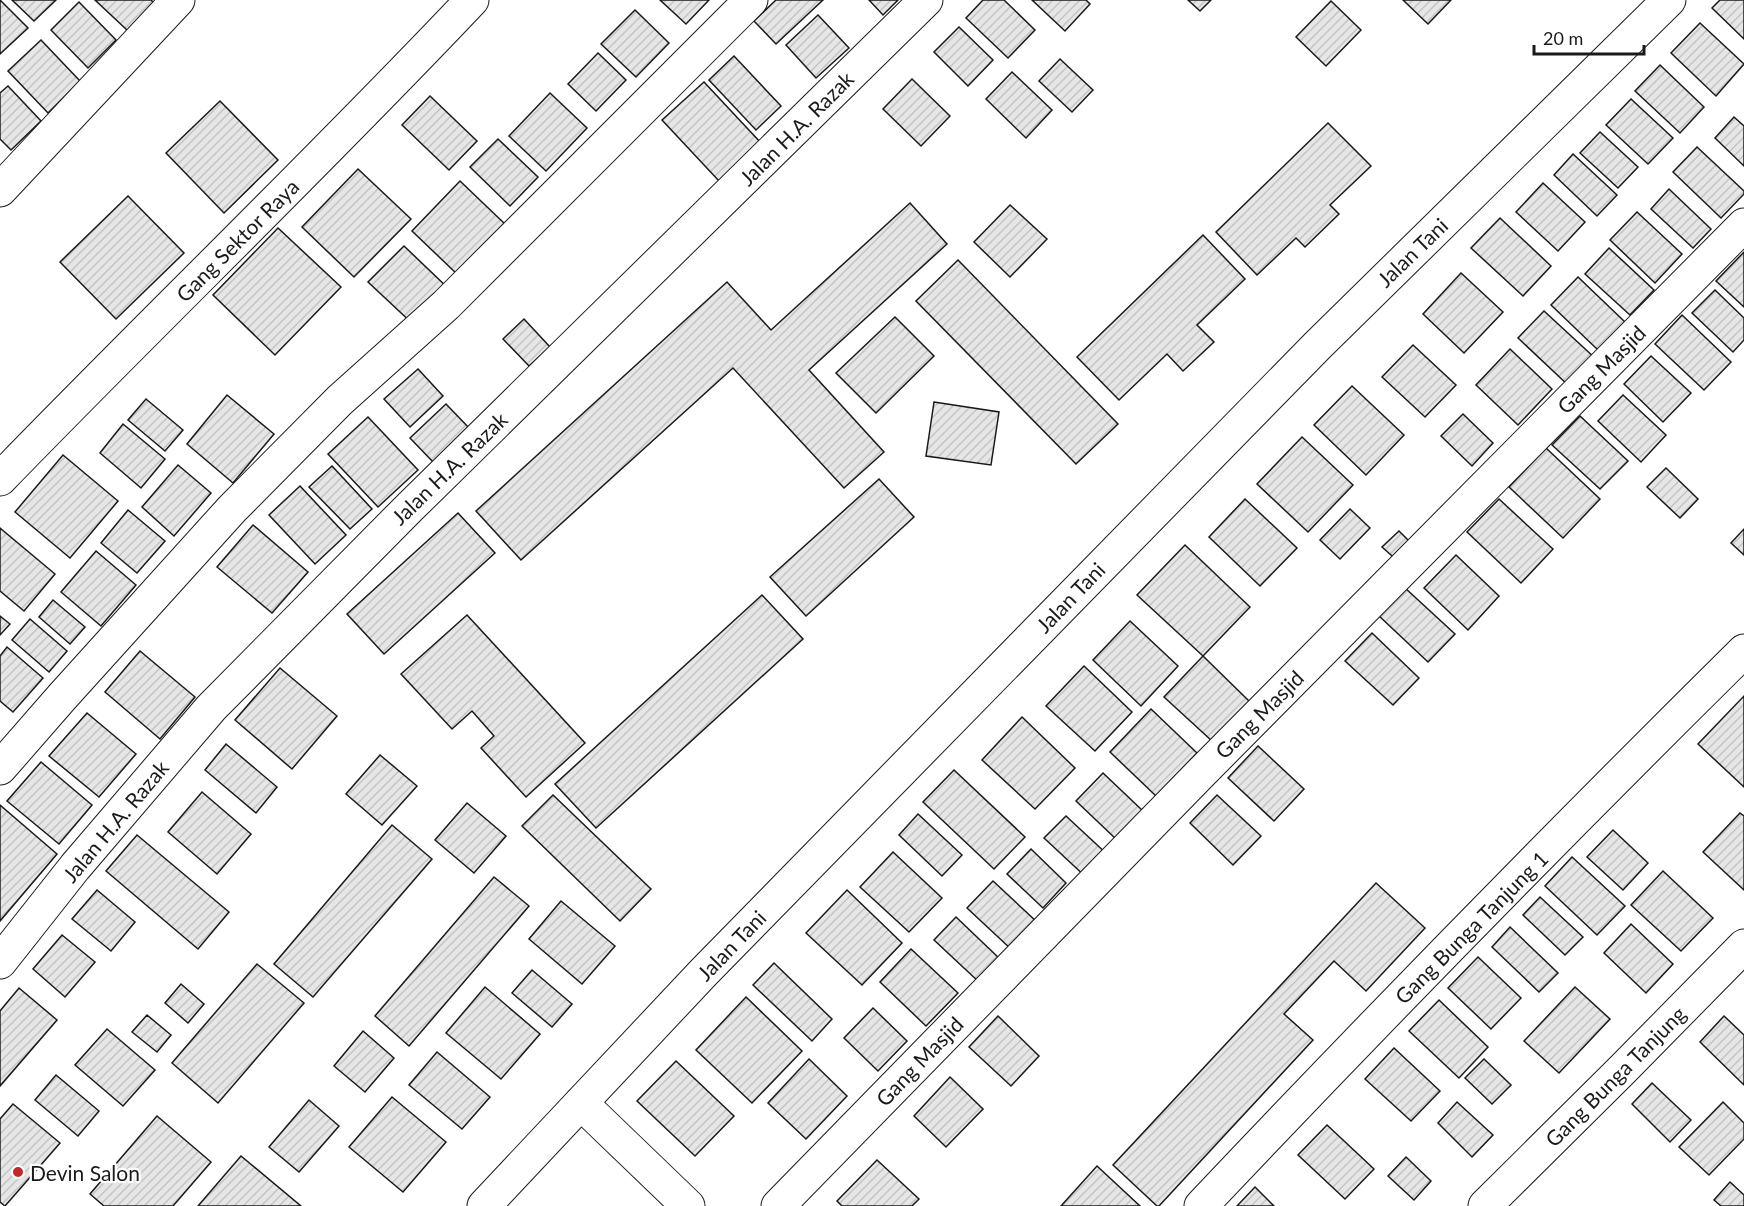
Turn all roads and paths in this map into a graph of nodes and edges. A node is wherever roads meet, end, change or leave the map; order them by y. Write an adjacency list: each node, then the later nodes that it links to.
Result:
1 (178, 0): 6 (street)
2 (472, 0): 8 (street, Gang Sektor Raya)
3 (751, 0): 10 (street)
4 (927, 0): 12 (street, Jalan H.A. Razak)
5 (1669, 0): 13 (street, Jalan Tani)
6 (0, 190)
7 (1744, 225): 16 (street, Gang Masjid)
8 (0, 479)
9 (1744, 651): 17 (street, Gang Bunga Tanjung 1)
10 (0, 768)
11 (1744, 946): 18 (street, Gang Bunga Tanjung)
12 (0, 962)
13 (581, 1103): 14 (street, Jalan Tani); 15 (street)
14 (484, 1206)
15 (688, 1206)
16 (778, 1206)
17 (1201, 1206)
18 (1485, 1206)

